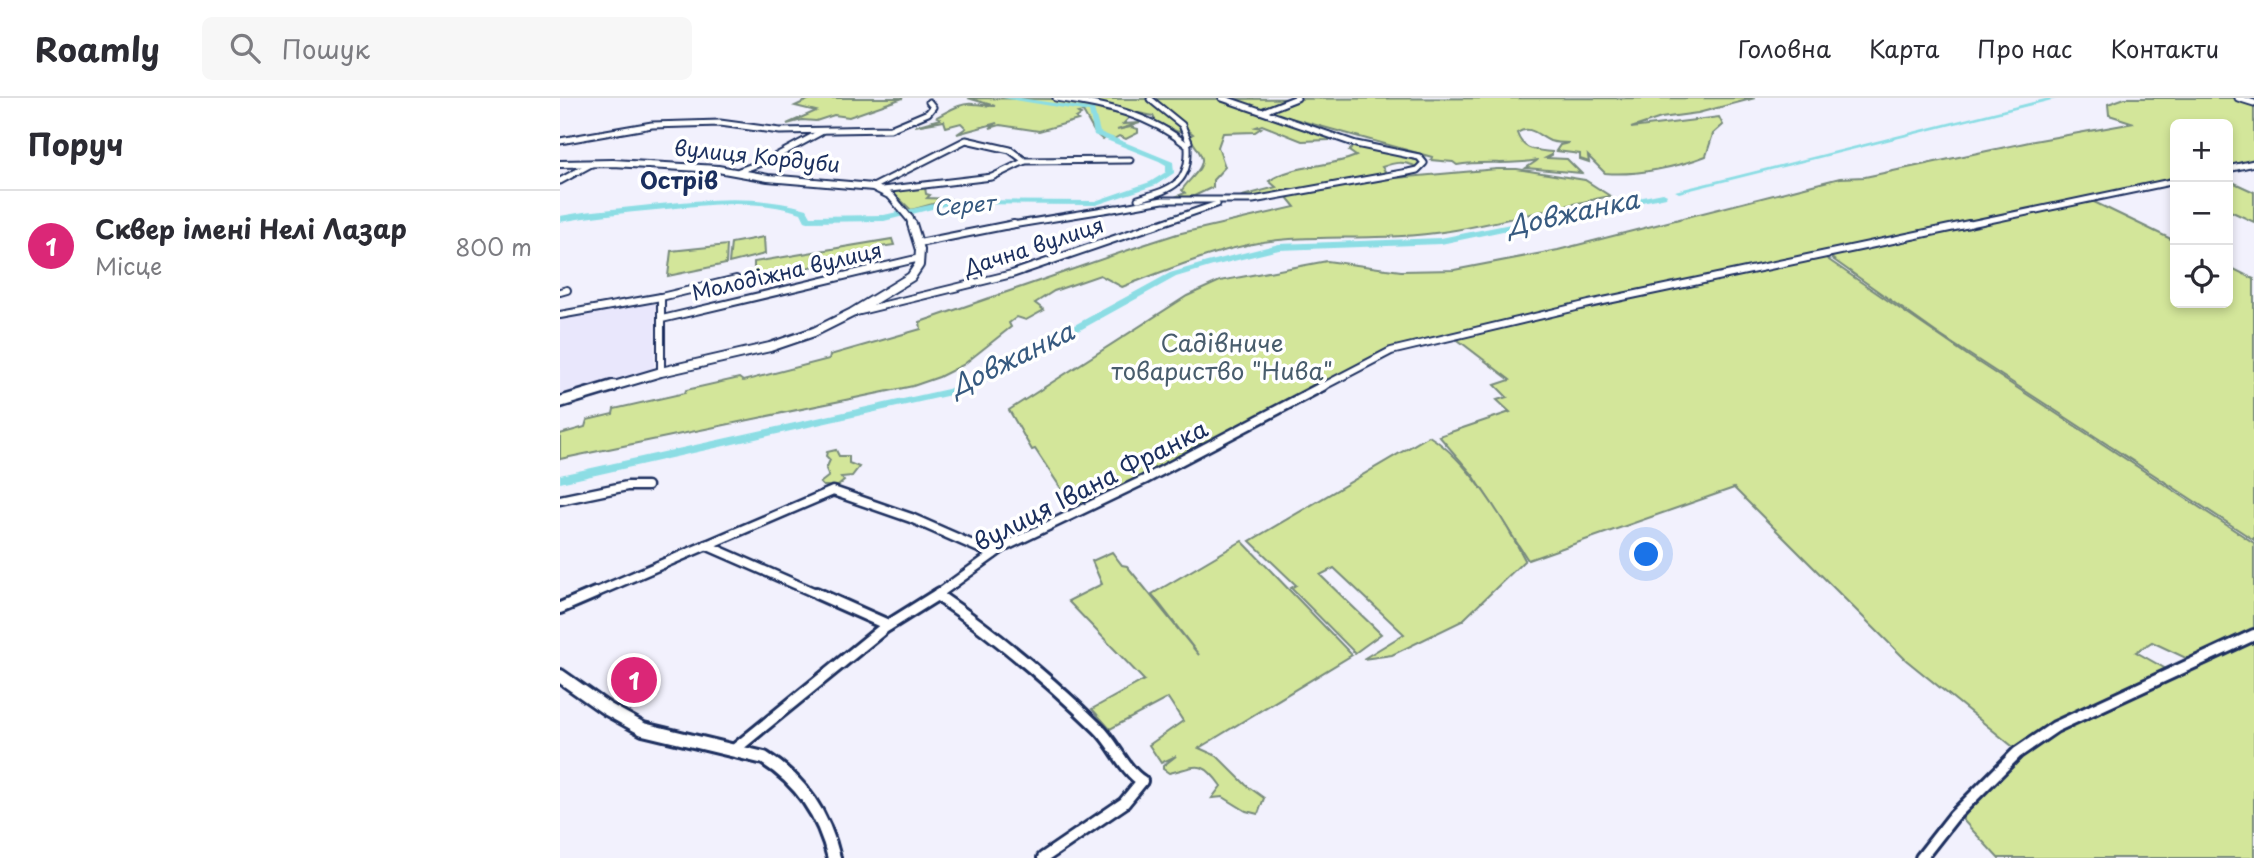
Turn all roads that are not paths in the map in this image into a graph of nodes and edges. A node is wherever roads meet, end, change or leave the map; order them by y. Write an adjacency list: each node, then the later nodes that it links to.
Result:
1 (1056, 98): 11 (street)
2 (1222, 98): 8 (street)
3 (1297, 98): 8 (street)
4 (2238, 98): 7 (street)
5 (1150, 99): 11 (street)
6 (929, 102): 9 (street)
7 (2254, 103)
8 (1264, 111): 23 (street)
9 (824, 131): 10 (street); 18 (street)
10 (560, 141)
11 (1189, 149): 24 (street)
12 (1130, 160): 13 (street)
13 (1026, 161): 21 (street); 22 (street)
14 (593, 163): 16 (street, вулиця Кордуби); 18 (street, вулиця Кордуби); 19 (street)
15 (2254, 163): 17 (street)
16 (560, 164)
17 (2233, 168)
18 (739, 171): 21 (street, вулиця Кордуби)
19 (560, 181)
20 (2170, 182): 37 (street, вулиця Івана Франка)
21 (873, 187): 22 (street, вулиця Кордуби)
22 (881, 190): 25 (street, вулиця Кордуби)
23 (1223, 201): 24 (street); 29 (street, Дачна вулиця)
24 (1114, 209): 25 (street)
25 (919, 243): 26 (street, вулиця Кордуби)
26 (920, 258): 29 (street); 31 (street, Молодіжна вулиця)
27 (736, 279): 28 (street)
28 (661, 297): 30 (street); 31 (street)
29 (852, 313): 32 (street)
30 (560, 314)
31 (662, 319): 32 (street)
32 (661, 372): 33 (street)
33 (560, 401)
34 (647, 486): 35 (street)
35 (560, 500)
36 (706, 545): 37 (street); 39 (street); 40 (street)
37 (993, 554): 38 (street, вулиця Івана Франка)
38 (937, 595): 40 (street, вулиця Івана Франка); 45 (street)
39 (560, 608)
40 (888, 625): 43 (street, вулиця Івана Франка)
41 (2254, 635): 46 (street)
42 (560, 676): 43 (street)
43 (734, 750): 44 (street)
44 (834, 858)
45 (1043, 858)
46 (1921, 858)

